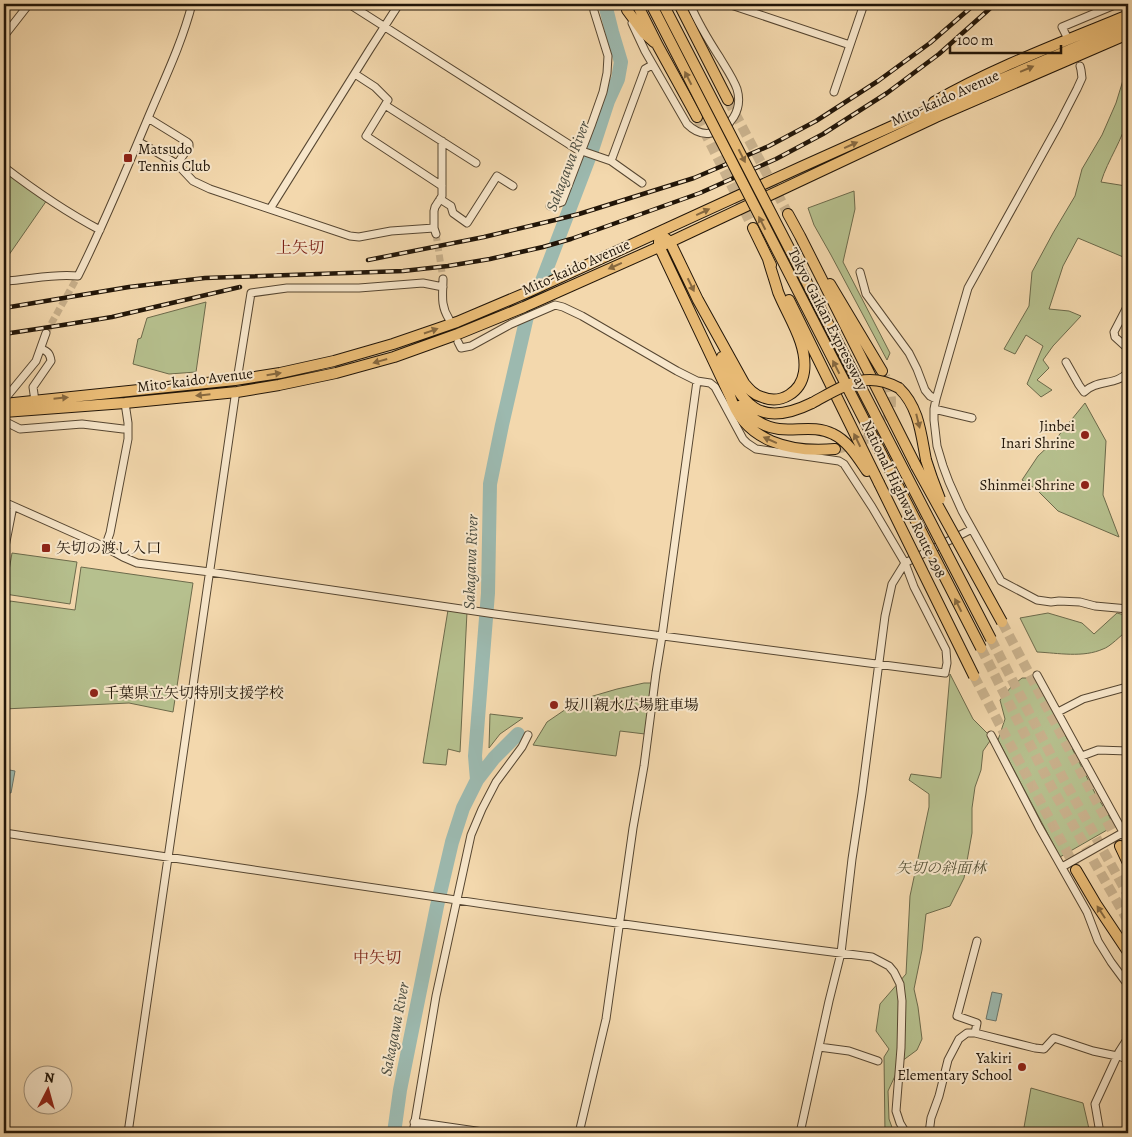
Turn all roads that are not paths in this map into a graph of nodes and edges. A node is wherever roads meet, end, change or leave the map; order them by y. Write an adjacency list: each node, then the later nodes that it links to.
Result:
1 (29, 4): 20 (street)
2 (192, 4): 35 (street)
3 (349, 4): 18 (street)
4 (399, 4): 18 (street)
5 (586, 4): 6 (street)
6 (593, 4): 38 (street)
7 (637, 4): 24 (highway)
8 (651, 4): 97 (highway, Tokyo Gaikan Expressway, one-way to 8, bridge)
9 (663, 4): 96 (highway, Tokyo Gaikan Expressway, one-way to 96, bridge)
10 (679, 4): 30 (highway)
11 (690, 4): 26 (street)
12 (728, 4): 23 (street)
13 (864, 4): 23 (street)
14 (1117, 4): 21 (street)
15 (626, 7): 24 (highway); 26 (street)
16 (1128, 15): 32 (highway)
17 (1128, 25): 25 (highway, Mito-kaido Avenue)
18 (385, 26): 28 (street); 38 (street)
19 (1128, 34): 25 (highway, Mito-kaido Avenue)
20 (4, 36)
21 (1067, 37)
22 (1128, 42): 34 (highway)
23 (850, 45): 29 (street)
24 (658, 46): 33 (highway)
25 (1079, 51): 32 (highway, Mito-kaido Avenue, one-way to 25); 34 (highway, Mito-kaido Avenue)
26 (652, 64): 39 (street)
27 (1080, 66): 75 (street)
28 (355, 74): 31 (street); 48 (street)
29 (834, 92)
30 (728, 100)
31 (385, 105): 36 (street); 44 (street)
32 (917, 115): 52 (highway, Mito-kaido Avenue, one-way to 32)
33 (696, 117)
34 (936, 117): 54 (highway, Mito-kaido Avenue)
35 (148, 118): 37 (street); 41 (street)
36 (442, 141): 40 (street); 44 (street)
37 (139, 142): 41 (street); 51 (street)
38 (582, 152): 39 (street); 47 (street)
39 (611, 161): 43 (street)
40 (476, 163)
41 (177, 164): 48 (street)
42 (4, 167): 51 (street)
43 (642, 183)
44 (442, 186): 46 (street)
45 (513, 186): 46 (street)
46 (440, 199): 48 (street)
47 (550, 206)
48 (270, 209)
49 (788, 214): 53 (highway, National Highway Route 298)
50 (753, 228): 56 (highway, National Highway Route 298)
51 (100, 230): 59 (street)
52 (658, 233): 54 (highway); 55 (highway); 76 (highway, Mito-kaido Avenue, one-way to 52)
53 (800, 236): 69 (highway); 92 (highway, National Highway Route 298, bridge)
54 (670, 242): 55 (highway, Mito-kaido Avenue); 62 (highway, one-way to 62)
55 (659, 246): 73 (highway); 78 (highway, Mito-kaido Avenue, one-way to 78)
56 (768, 259): 62 (highway); 84 (highway, National Highway Route 298, one-way to 56)
57 (860, 272): 75 (street)
58 (443, 279): 60 (street)
59 (4, 281)
60 (443, 287): 63 (street); 71 (street)
61 (1128, 305): 66 (street)
62 (708, 318): 92 (highway, one-way to 92, bridge)
63 (449, 319)
64 (46, 333): 67 (street)
65 (458, 342): 72 (street)
66 (1127, 348)
67 (41, 349): 76 (street); 77 (street)
68 (1066, 362): 70 (street)
69 (882, 370)
70 (1128, 372)
71 (238, 374)
72 (697, 381): 90 (street); 95 (street)
73 (730, 396): 83 (highway, one-way to 73); 84 (highway)
74 (235, 397): 91 (street)
75 (936, 399): 79 (street)
76 (35, 401): 77 (highway, Mito-kaido Avenue)
77 (7, 403): 78 (highway, Mito-kaido Avenue)
78 (125, 403): 88 (street)
79 (934, 409): 80 (street); 87 (street)
80 (972, 418)
81 (4, 421): 82 (street)
82 (123, 429)
83 (835, 449)
84 (877, 484): 100 (highway, National Highway Route 298, bridge)
85 (4, 502): 86 (street)
86 (13, 506): 88 (street); 89 (street)
87 (972, 529): 90 (street); 93 (street)
88 (105, 547): 91 (street)
89 (4, 552)
90 (905, 562): 98 (street); 98 (street)
91 (210, 572): 95 (street); 110 (street)
92 (995, 609): 94 (highway, National Highway Route 298, bridge)
93 (1128, 609)
94 (1002, 622)
95 (662, 636): 98 (street); 115 (street)
96 (991, 639)
97 (981, 648)
98 (879, 666): 118 (street)
99 (1038, 675): 102 (street)
100 (974, 676)
101 (1123, 688): 102 (street)
102 (1058, 712): 106 (street)
103 (528, 735): 114 (street)
104 (991, 735): 112 (street)
105 (1128, 751): 106 (street)
106 (1082, 756): 108 (street)
107 (4, 832): 110 (street)
108 (1124, 832): 109 (street); 112 (street)
109 (1124, 843): 111 (highway)
110 (168, 857): 114 (street); 127 (street)
111 (1128, 863)
112 (1062, 867): 119 (street)
113 (1076, 870): 117 (highway, one-way to 113)
114 (456, 900): 115 (street); 126 (street)
115 (620, 924): 118 (street); 130 (street)
116 (977, 941): 120 (street)
117 (1128, 952)
118 (841, 953): 122 (street); 132 (street)
119 (1128, 985)
120 (975, 1033): 123 (street); 133 (street)
121 (1128, 1038): 123 (street)
122 (819, 1047): 124 (street); 131 (street)
123 (1117, 1056): 125 (street); 134 (street)
124 (878, 1060)
125 (1128, 1060)
126 (414, 1122): 128 (street); 129 (street)
127 (128, 1133)
128 (412, 1133)
129 (490, 1133)
130 (579, 1133)
131 (800, 1133)
132 (906, 1133)
133 (929, 1133)
134 (1100, 1133)

